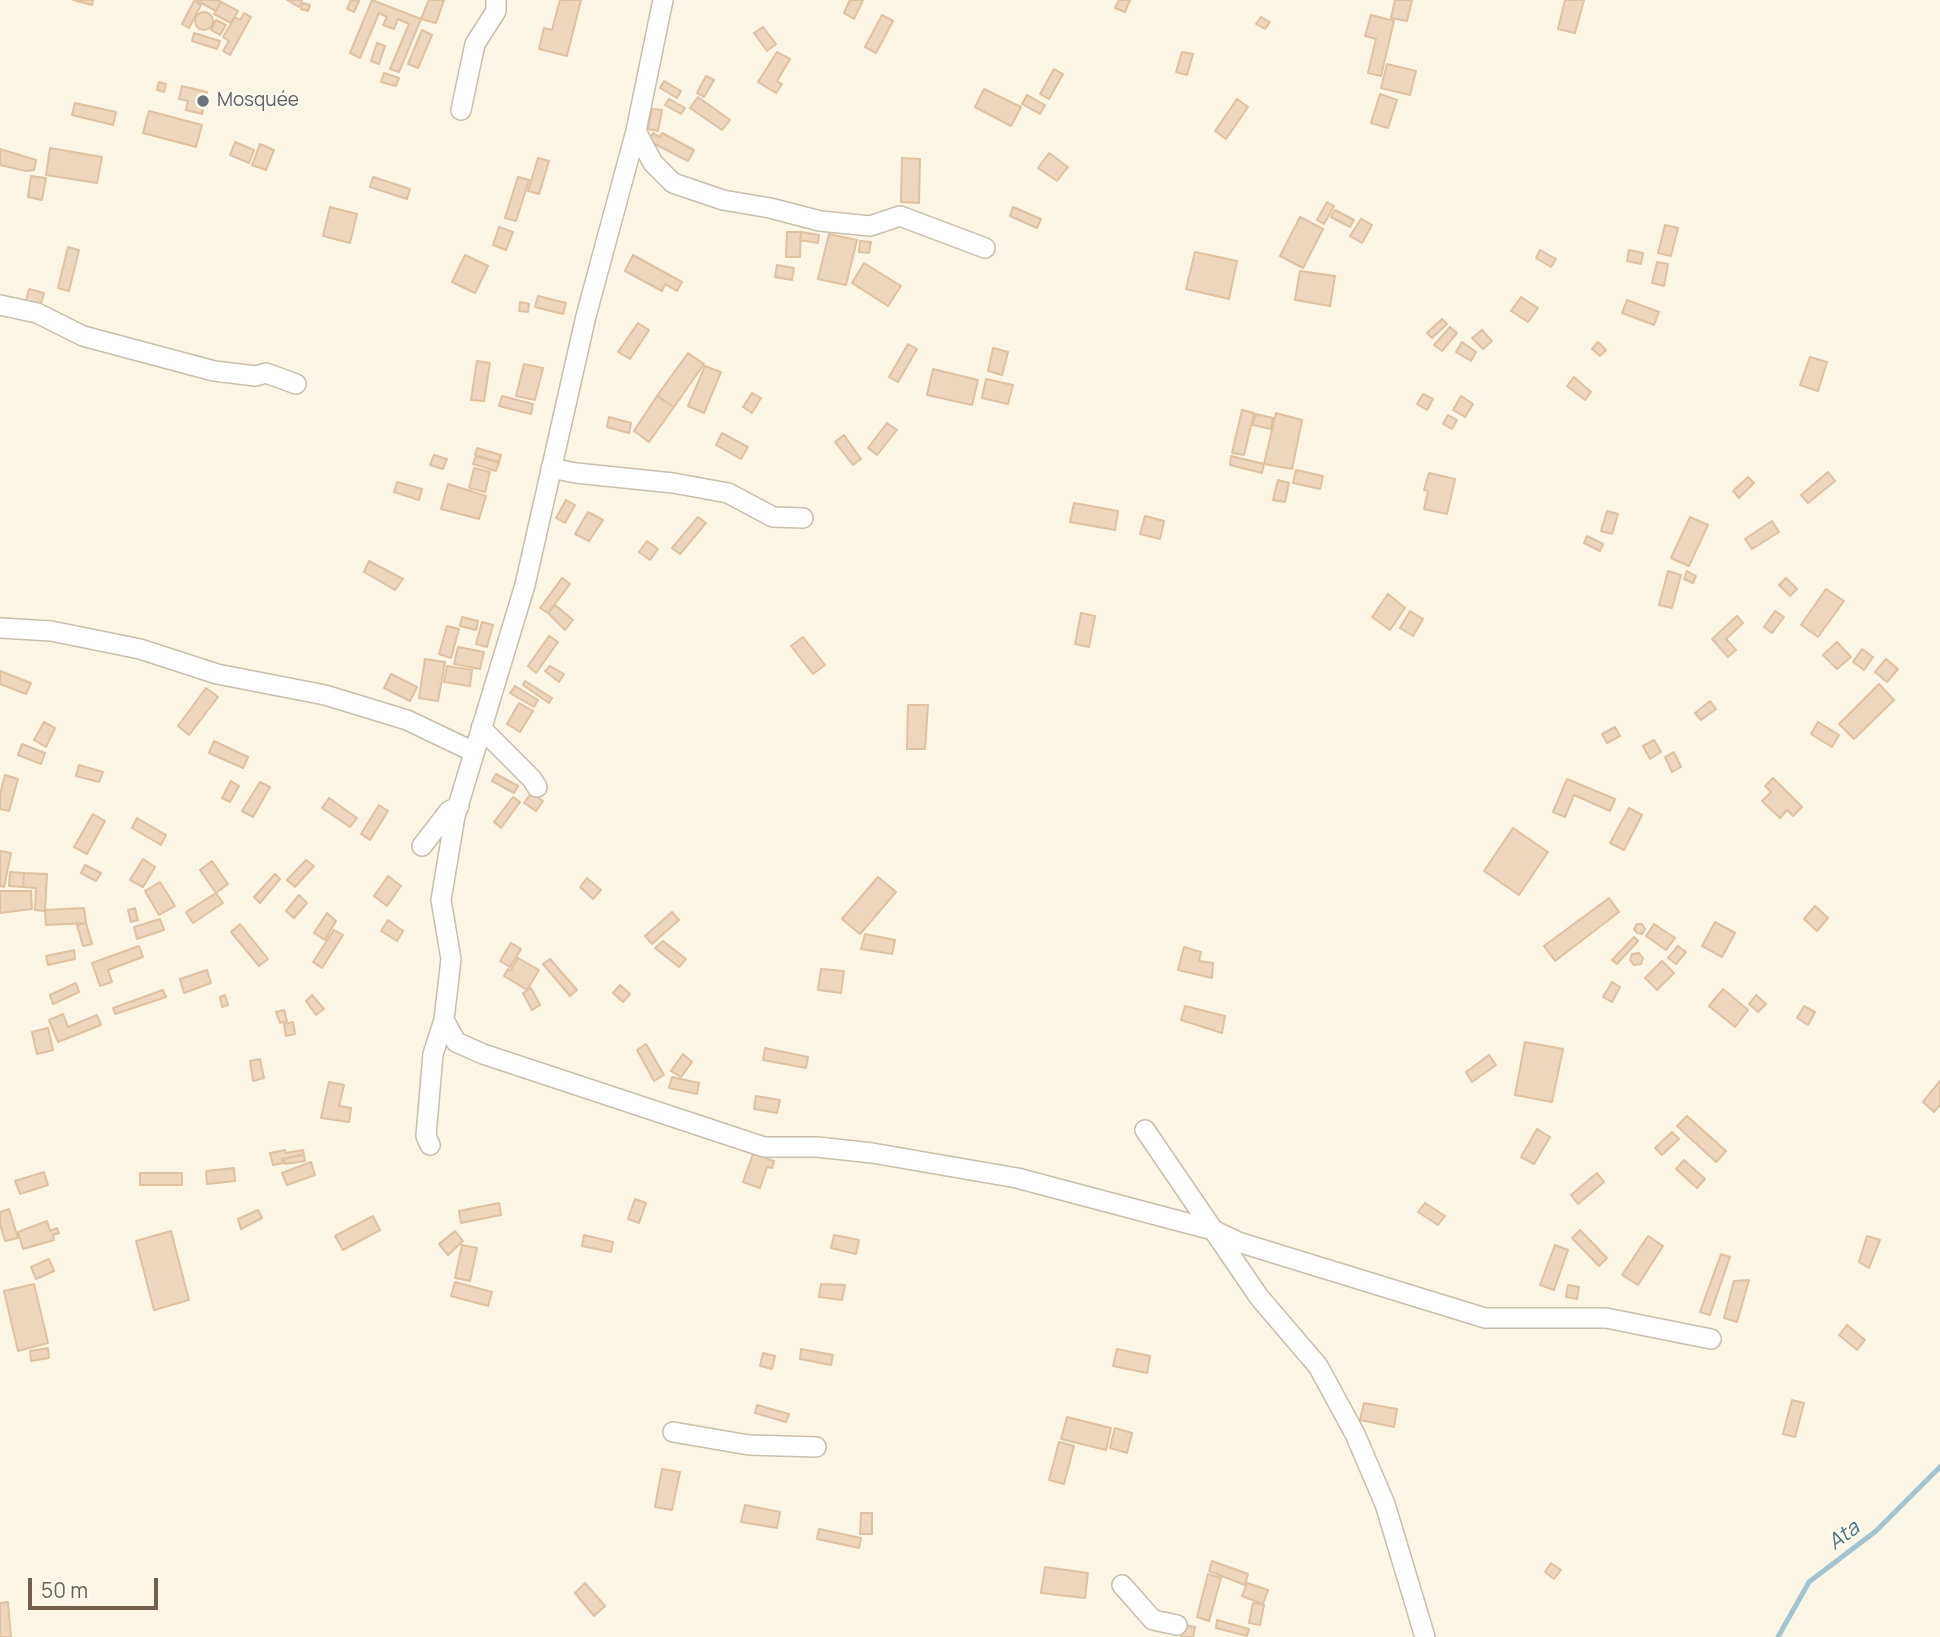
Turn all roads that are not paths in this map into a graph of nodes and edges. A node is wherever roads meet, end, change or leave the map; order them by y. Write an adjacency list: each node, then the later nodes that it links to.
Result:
1 (496, 0): 3 (street)
2 (663, 0): 4 (street)
3 (461, 110)
4 (636, 131): 5 (street); 8 (street)
5 (985, 248)
6 (0, 305): 7 (street)
7 (296, 384)
8 (551, 468): 9 (street); 11 (street)
9 (803, 518)
10 (0, 628): 13 (street)
11 (481, 728): 13 (street); 14 (street)
12 (449, 746): 13 (street)
13 (472, 760): 15 (street)
14 (537, 787)
15 (458, 806): 16 (street); 17 (street)
16 (422, 846)
17 (443, 1004): 19 (street); 20 (street)
18 (1144, 1130): 20 (street)
19 (430, 1145)
20 (1213, 1230): 21 (street); 26 (street)
21 (1711, 1339)
22 (673, 1432): 23 (street)
23 (816, 1447)
24 (1122, 1586): 25 (street)
25 (1177, 1625)
26 (1425, 1637)

